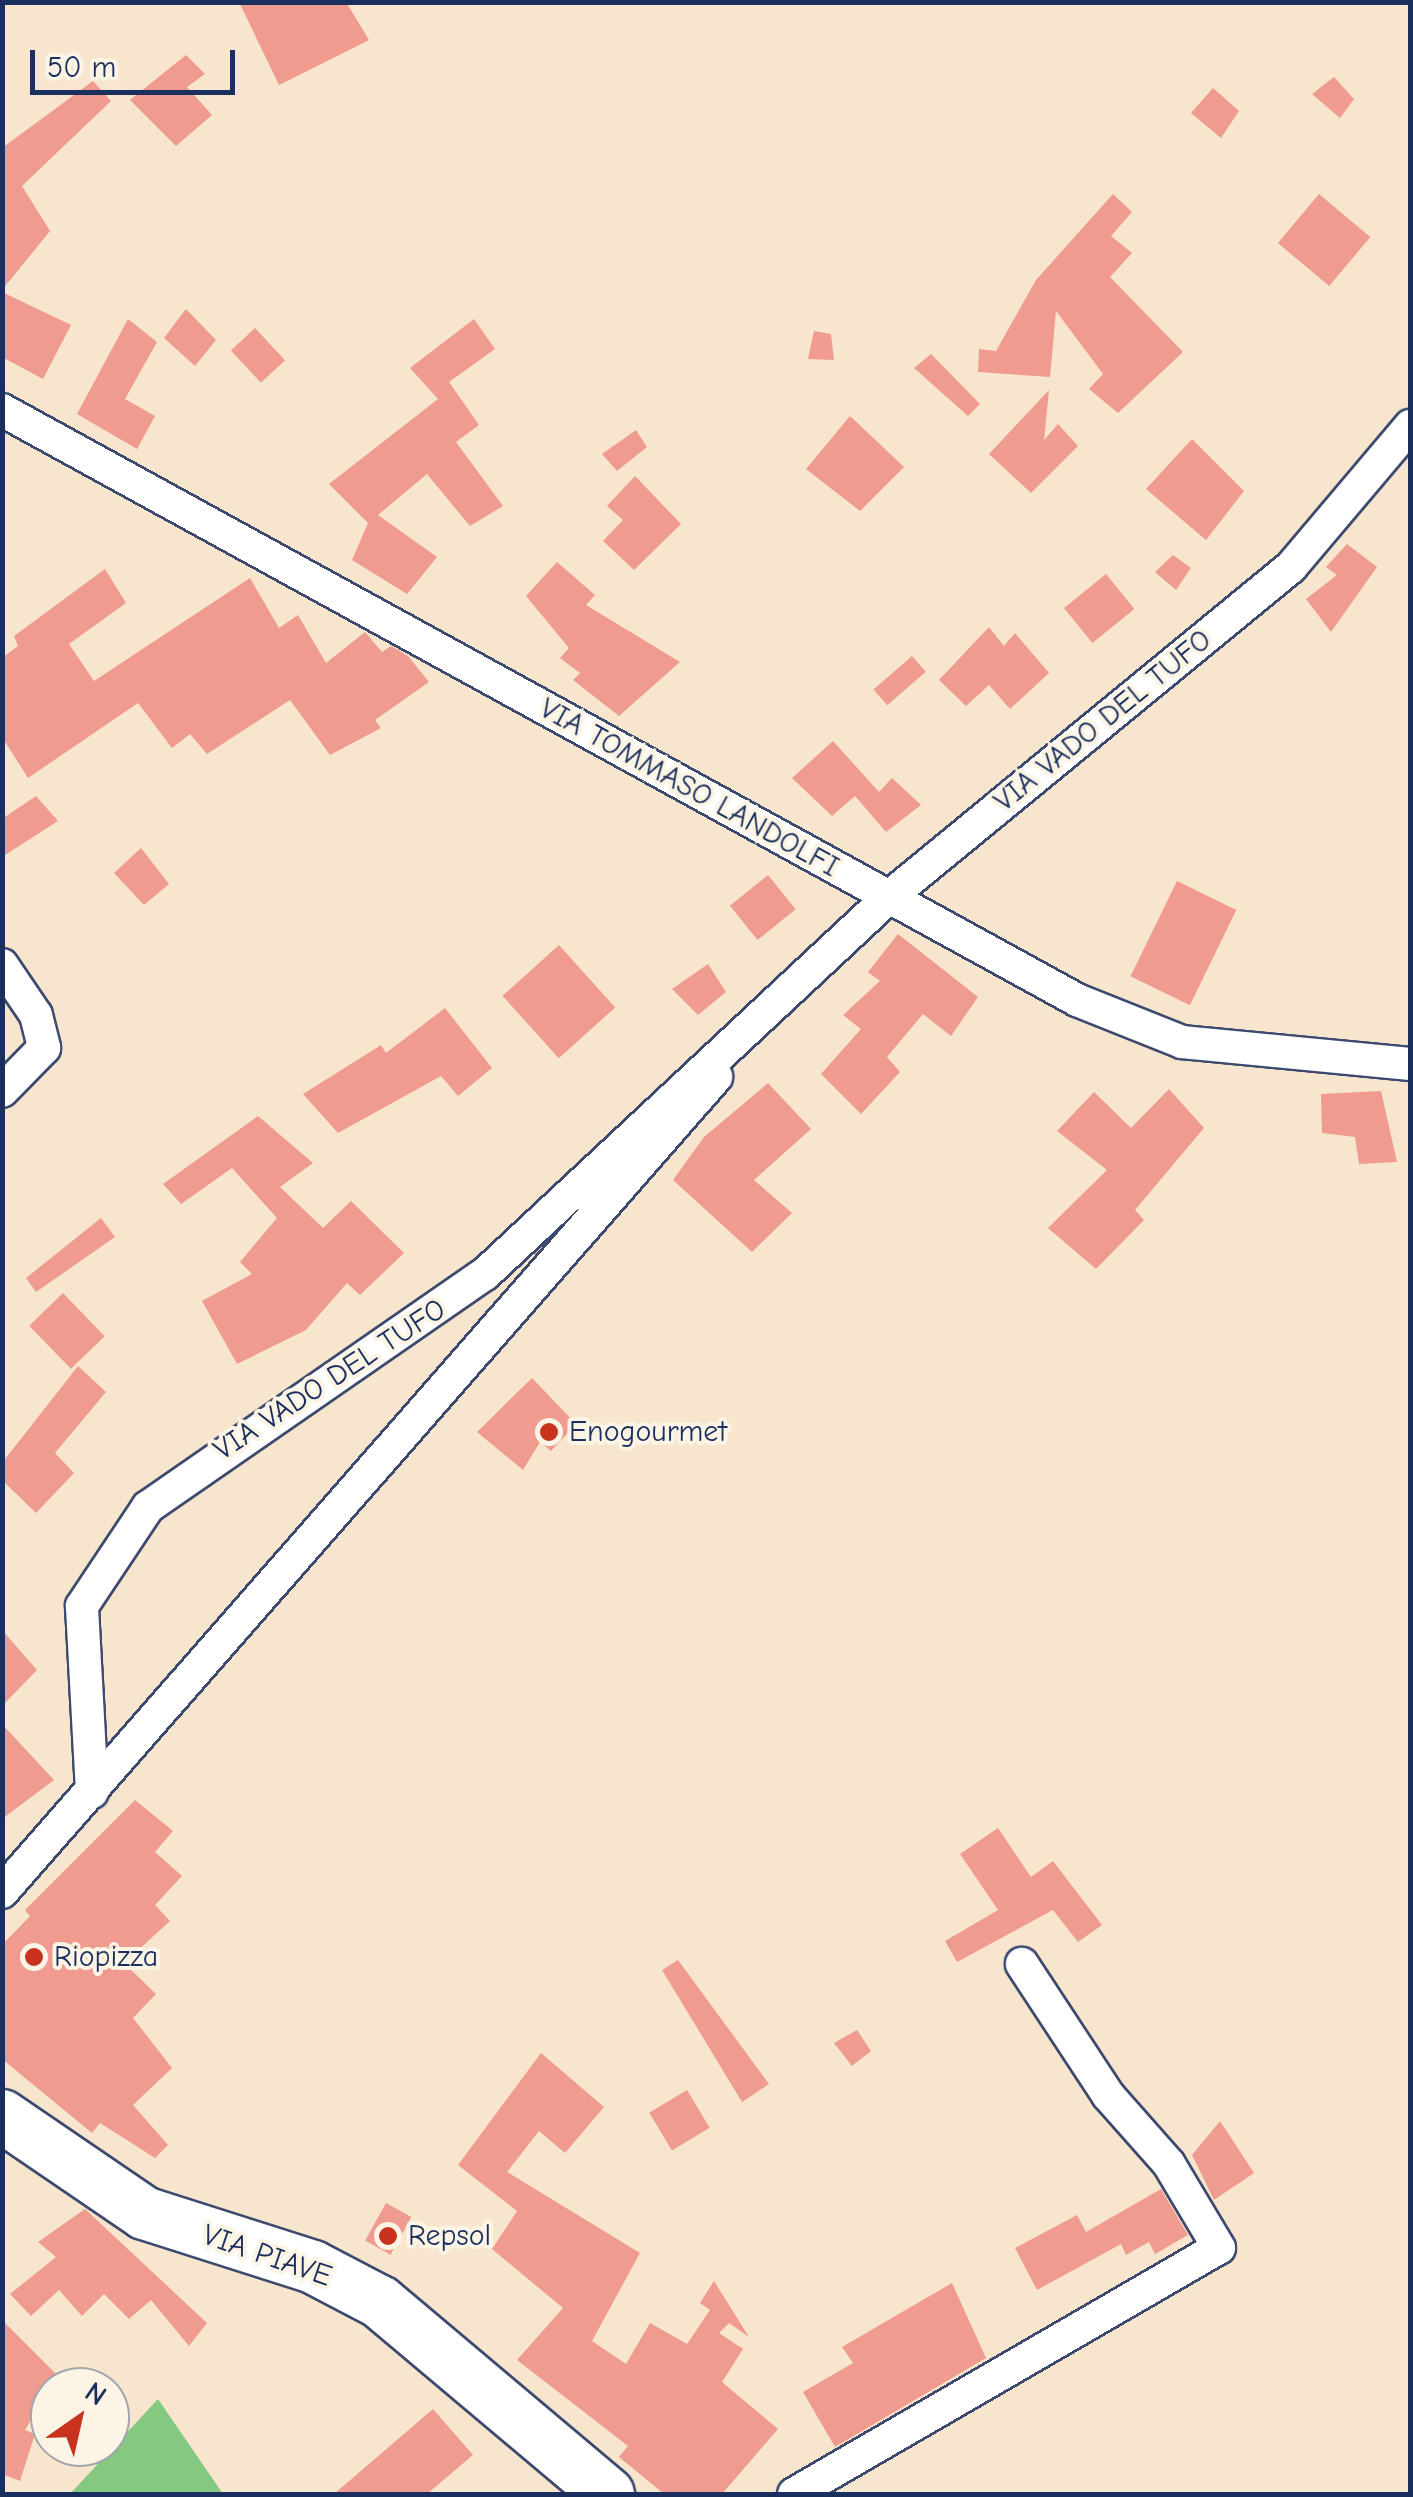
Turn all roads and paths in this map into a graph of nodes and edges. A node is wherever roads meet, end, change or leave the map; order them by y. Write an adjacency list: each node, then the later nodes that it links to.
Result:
1 (2, 410): 3 (street, VIA TOMMASO LANDOLFI)
2 (1410, 426): 3 (street, VIA VADO DEL TUFO)
3 (889, 898): 5 (street, VIA VADO DEL TUFO); 6 (street, VIA TOMMASO LANDOLFI)
4 (2, 965): 7 (street)
5 (780, 1001): 8 (street, VIA VADO DEL TUFO); 8 (street, VIA VADO DEL TUFO)
6 (1410, 1064)
7 (2, 1091)
8 (92, 1792): 9 (street, VIA VADO DEL TUFO)
9 (2, 1892)
10 (1022, 1964): 13 (street)
11 (2, 2116): 12 (main road, VIA PIAVE)
12 (608, 2494)
13 (794, 2494)

